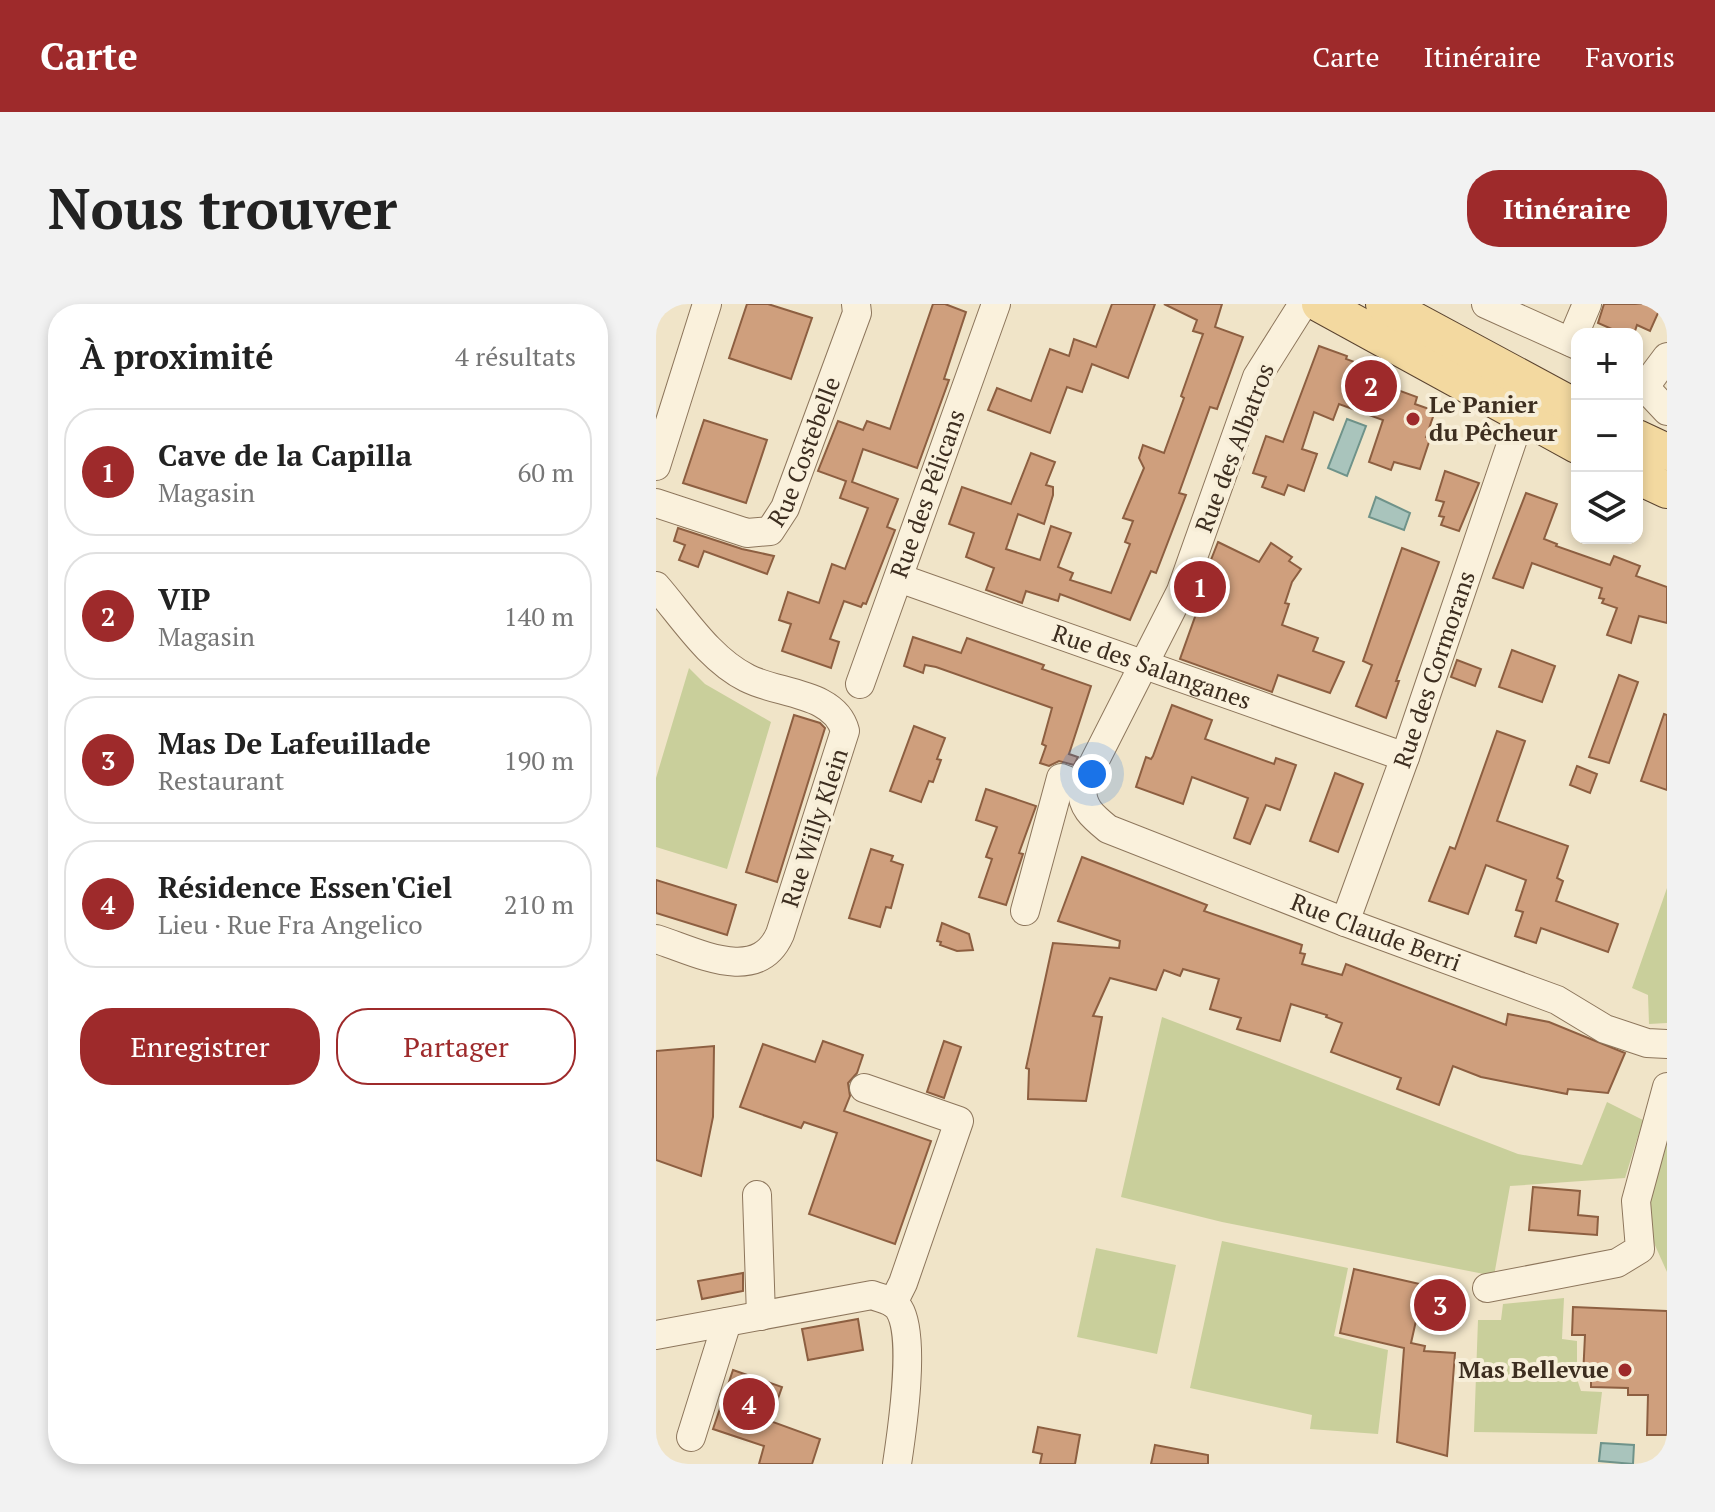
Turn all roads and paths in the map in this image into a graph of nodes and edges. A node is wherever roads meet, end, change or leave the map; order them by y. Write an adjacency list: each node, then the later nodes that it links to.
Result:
1 (707, 304): 18 (street)
2 (856, 304): 21 (street, Rue Costebelle)
3 (996, 304): 22 (street, Rue des Pélicans)
4 (1303, 304): 24 (street, Rue des Albatros)
5 (1320, 304): 14 (main road)
6 (1384, 304): 12 (main road)
7 (1587, 304): 9 (street)
8 (1501, 307): 10 (street)
9 (1579, 328)
10 (1571, 342)
11 (1652, 374): 13 (street)
12 (1571, 405)
13 (1667, 411)
14 (1521, 415): 16 (main road); 26 (street, Rue des Cormorans)
15 (1643, 441): 17 (main road)
16 (1571, 442)
17 (1667, 452)
18 (656, 466)
19 (1643, 479): 20 (main road)
20 (1667, 490)
21 (656, 503)
22 (899, 578): 24 (street, Rue des Salanganes); 25 (street, Rue des Pélicans)
23 (656, 586): 30 (street, Rue Willy Klein)
24 (1144, 664): 26 (street, Rue des Salanganes); 27 (street, Rue des Albatros)
25 (860, 684)
26 (1405, 757): 29 (street, Rue des Cormorans)
27 (1085, 799): 28 (street); 29 (street, Rue Claude Berri)
28 (1025, 911)
29 (1345, 922): 31 (street, Rue Claude Berri)
30 (656, 939)
31 (1667, 1044)
32 (1667, 1087): 35 (street)
33 (864, 1088): 37 (street)
34 (757, 1195): 38 (street)
35 (1487, 1288)
36 (921, 1290): 37 (street)
37 (897, 1307): 38 (street); 42 (street)
38 (761, 1316): 39 (street)
39 (718, 1324): 40 (street); 41 (street)
40 (656, 1335)
41 (682, 1434)
42 (897, 1464)

